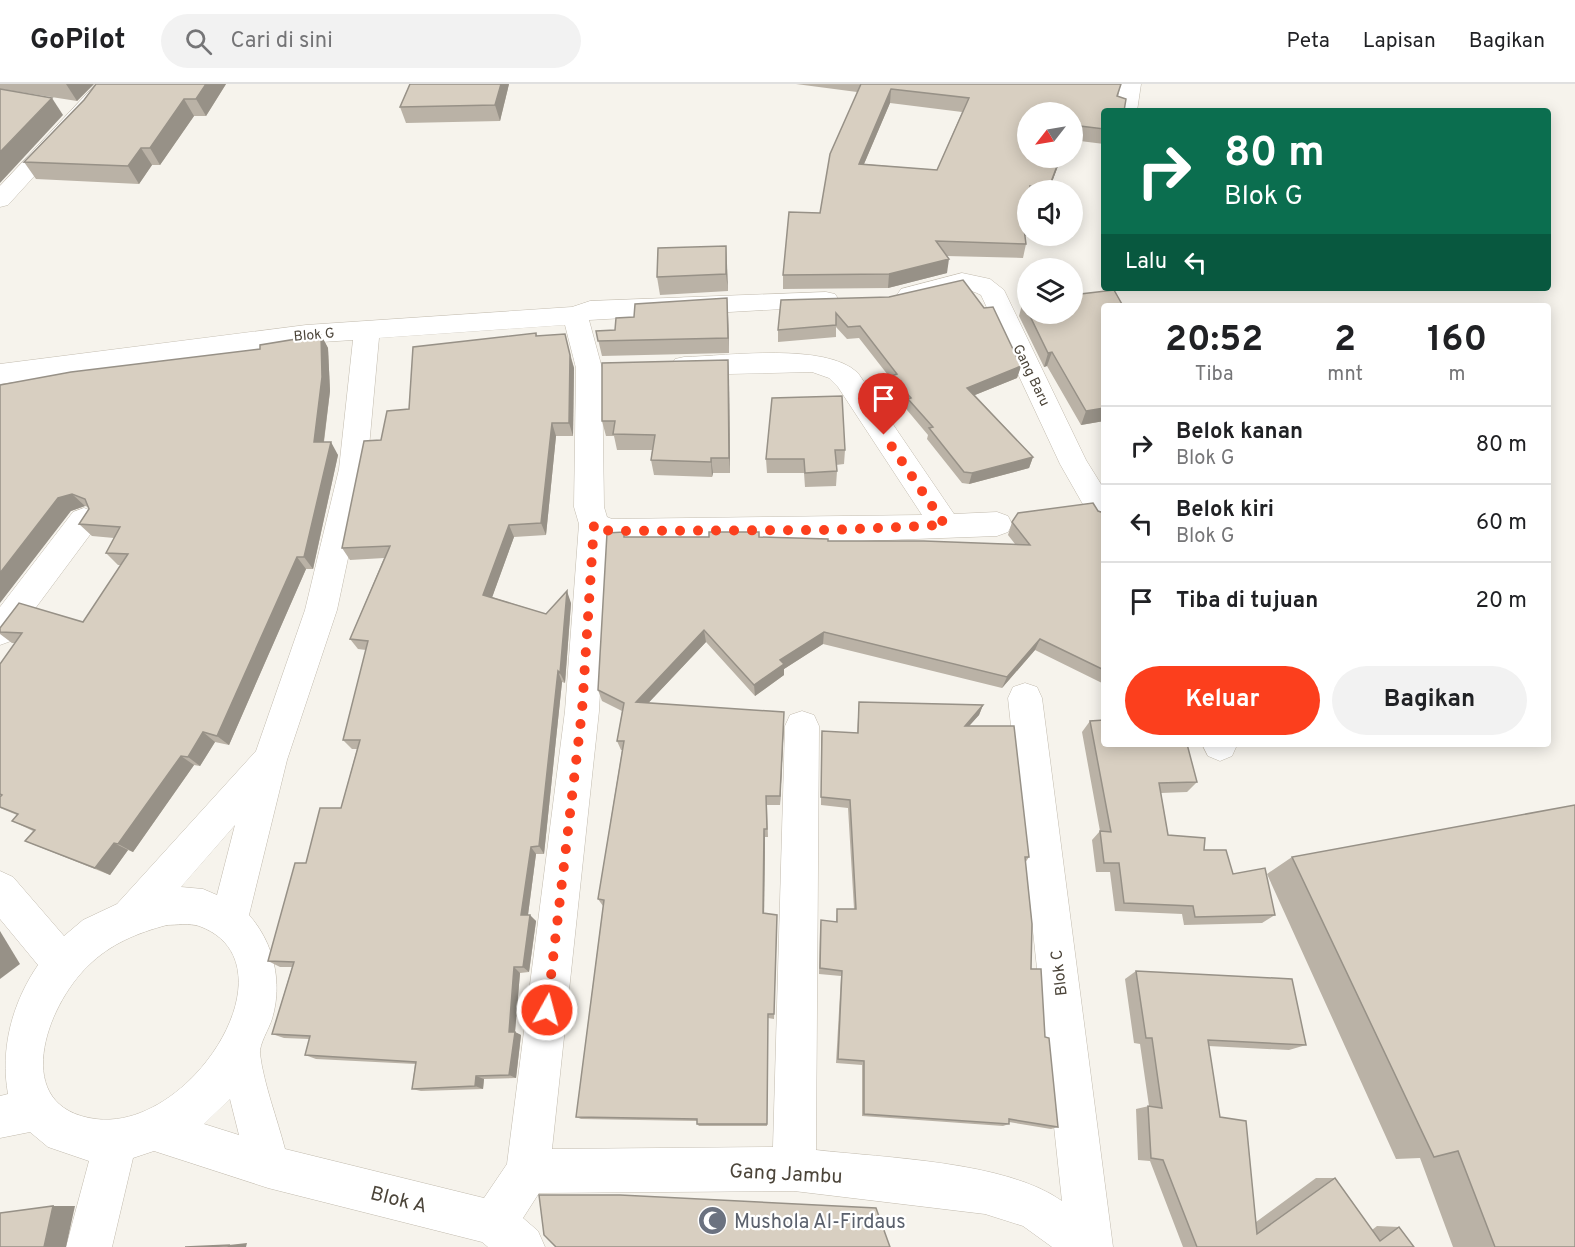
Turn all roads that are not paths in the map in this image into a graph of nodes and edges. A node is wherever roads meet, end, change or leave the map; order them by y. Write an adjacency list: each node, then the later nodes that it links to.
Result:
1 (108, 84): 4 (street)
2 (1131, 84): 3 (street)
3 (1127, 108)
4 (0, 200)
5 (887, 299): 11 (street, Gang Baru)
6 (855, 300): 7 (street)
7 (575, 316): 8 (street, Blok G); 13 (street)
8 (367, 330): 10 (street, Blok G); 19 (street)
9 (660, 366): 15 (street)
10 (0, 374)
11 (1101, 509)
12 (84, 520): 16 (street)
13 (594, 524): 15 (street); 31 (street)
14 (997, 524): 15 (street)
15 (945, 525)
16 (0, 631)
17 (1025, 698): 34 (street, Blok C)
18 (802, 726): 30 (street)
19 (270, 760): 21 (street); 22 (street)
20 (0, 890): 23 (street)
21 (131, 915): 22 (street); 23 (street)
22 (229, 921): 26 (street)
23 (63, 965): 24 (street)
24 (38, 1000): 25 (street); 27 (street)
25 (0, 1029)
26 (239, 1052): 28 (street); 29 (street)
27 (18, 1114): 28 (street, Blok A)
28 (136, 1135): 29 (street, Blok A); 33 (street)
29 (268, 1166): 32 (street, Blok A)
30 (794, 1169): 31 (street, Gang Jambu); 34 (street, Gang Jambu)
31 (528, 1171): 32 (street)
32 (508, 1235)
33 (89, 1247)
34 (1090, 1247)

